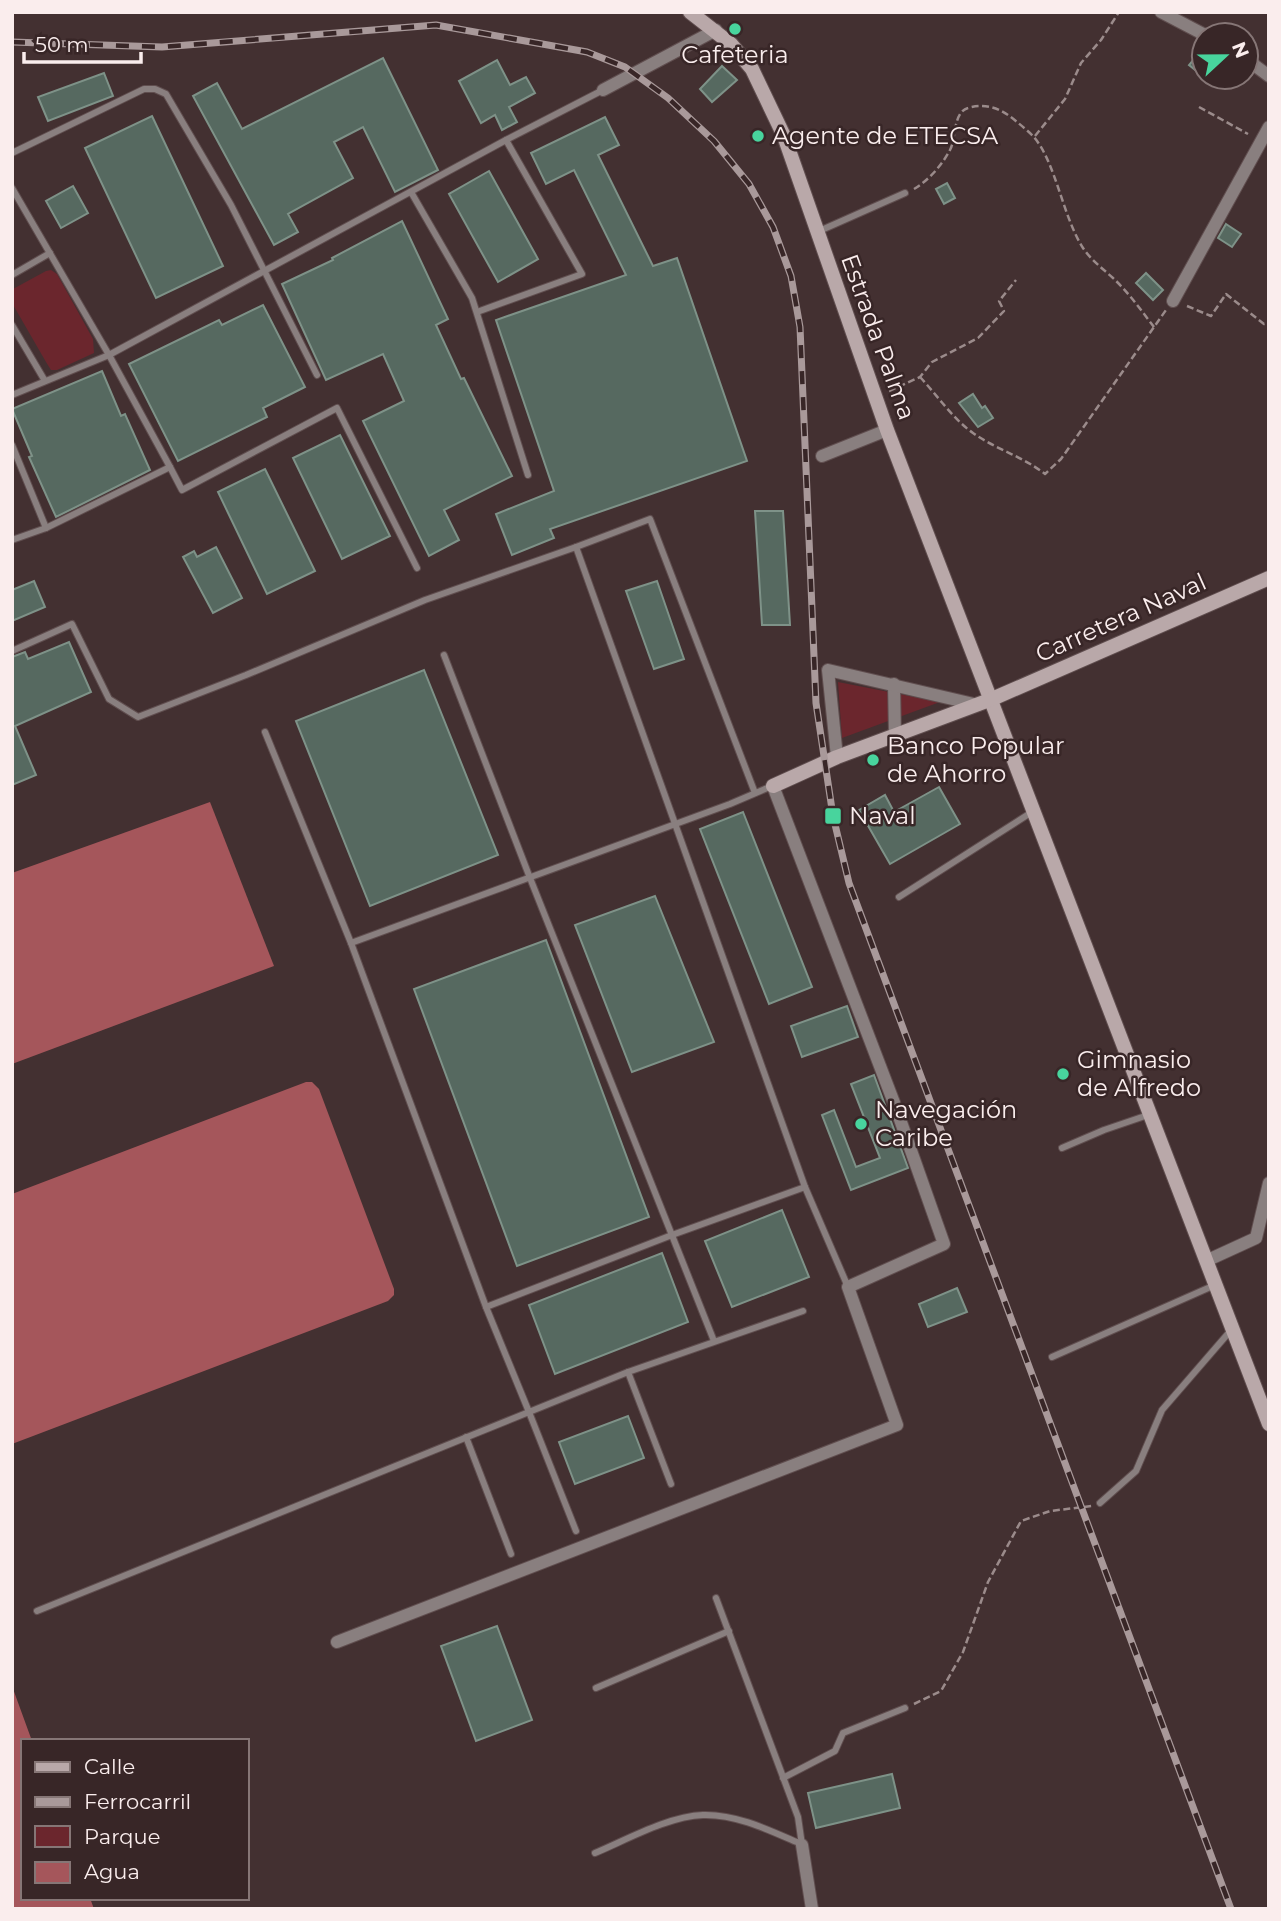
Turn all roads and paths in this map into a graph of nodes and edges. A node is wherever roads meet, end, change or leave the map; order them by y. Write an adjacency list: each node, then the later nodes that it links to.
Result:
1 (690, 12): 5 (main road, Estrada Palma)
2 (1119, 12): 9 (path)
3 (1161, 12): 4 (street)
4 (1190, 27)
5 (716, 30): 6 (street); 16 (main road, Estrada Palma)
6 (603, 90): 10 (lane)
7 (1199, 107): 11 (path)
8 (1269, 127): 11 (street)
9 (1034, 137): 15 (path); 25 (path)
10 (506, 141): 14 (lane); 22 (lane)
11 (1261, 142): 21 (street)
12 (12, 153): 18 (lane)
13 (12, 188): 17 (lane)
14 (411, 191): 18 (lane); 22 (lane)
15 (905, 193): 16 (lane)
16 (817, 232): 31 (main road, Estrada Palma)
17 (50, 253): 19 (lane); 26 (lane)
18 (264, 271): 26 (lane); 27 (lane)
19 (12, 275)
20 (1016, 280): 28 (path)
21 (1173, 301): 23 (path); 25 (path)
22 (477, 312): 36 (lane)
23 (1269, 322)
24 (12, 325): 29 (lane)
25 (1154, 327): 28 (path)
26 (109, 355): 29 (lane); 35 (lane)
27 (317, 375)
28 (920, 377): 31 (path)
29 (45, 382): 30 (lane)
30 (12, 395)
31 (875, 397): 32 (main road, Estrada Palma)
32 (887, 430): 34 (street); 45 (main road, Estrada Palma)
33 (12, 445): 37 (lane)
34 (822, 456)
35 (170, 467): 37 (lane); 40 (lane)
36 (528, 475)
37 (46, 527): 38 (lane)
38 (12, 540)
39 (576, 547): 42 (lane); 50 (lane); 52 (lane)
40 (417, 568)
41 (1269, 578): 45 (main road, Carretera Naval)
42 (12, 651)
43 (444, 654): 53 (lane)
44 (894, 684): 45 (street); 47 (street); 48 (street)
45 (985, 702): 47 (main road, Carretera Naval); 51 (main road, Estrada Palma)
46 (265, 732): 55 (lane)
47 (895, 736): 48 (main road, Carretera Naval)
48 (837, 757): 49 (main road, Carretera Naval)
49 (773, 786): 50 (lane); 63 (street)
50 (755, 793): 52 (lane)
51 (1034, 811): 54 (lane); 56 (main road, Estrada Palma)
52 (675, 824): 53 (lane); 59 (lane)
53 (530, 878): 55 (lane); 60 (lane)
54 (899, 897)
55 (351, 943): 64 (lane)
56 (1150, 1114): 57 (lane); 61 (main road, Estrada Palma)
57 (1062, 1148)
58 (1269, 1183): 61 (street)
59 (805, 1187): 60 (lane); 63 (lane)
60 (672, 1235): 64 (lane); 67 (lane)
61 (1208, 1260): 62 (main road, Estrada Palma)
62 (1217, 1284): 66 (main road, Estrada Palma); 68 (lane)
63 (848, 1287): 80 (street)
64 (486, 1307): 70 (lane)
65 (803, 1311): 67 (lane)
66 (1233, 1328): 71 (main road, Estrada Palma); 74 (lane)
67 (714, 1341): 69 (lane)
68 (1052, 1357)
69 (628, 1372): 70 (lane); 73 (lane)
70 (529, 1412): 72 (lane); 75 (lane)
71 (1269, 1424)
72 (466, 1437): 76 (lane); 78 (lane)
73 (671, 1484)
74 (1100, 1503): 82 (path)
75 (576, 1531)
76 (511, 1554)
77 (716, 1598): 79 (lane)
78 (37, 1611)
79 (729, 1631): 81 (lane); 83 (lane)
80 (337, 1642)
81 (596, 1688)
82 (905, 1708): 83 (lane)
83 (783, 1778): 84 (lane)
84 (802, 1845): 85 (lane); 86 (street)
85 (595, 1853)
86 (812, 1909)

